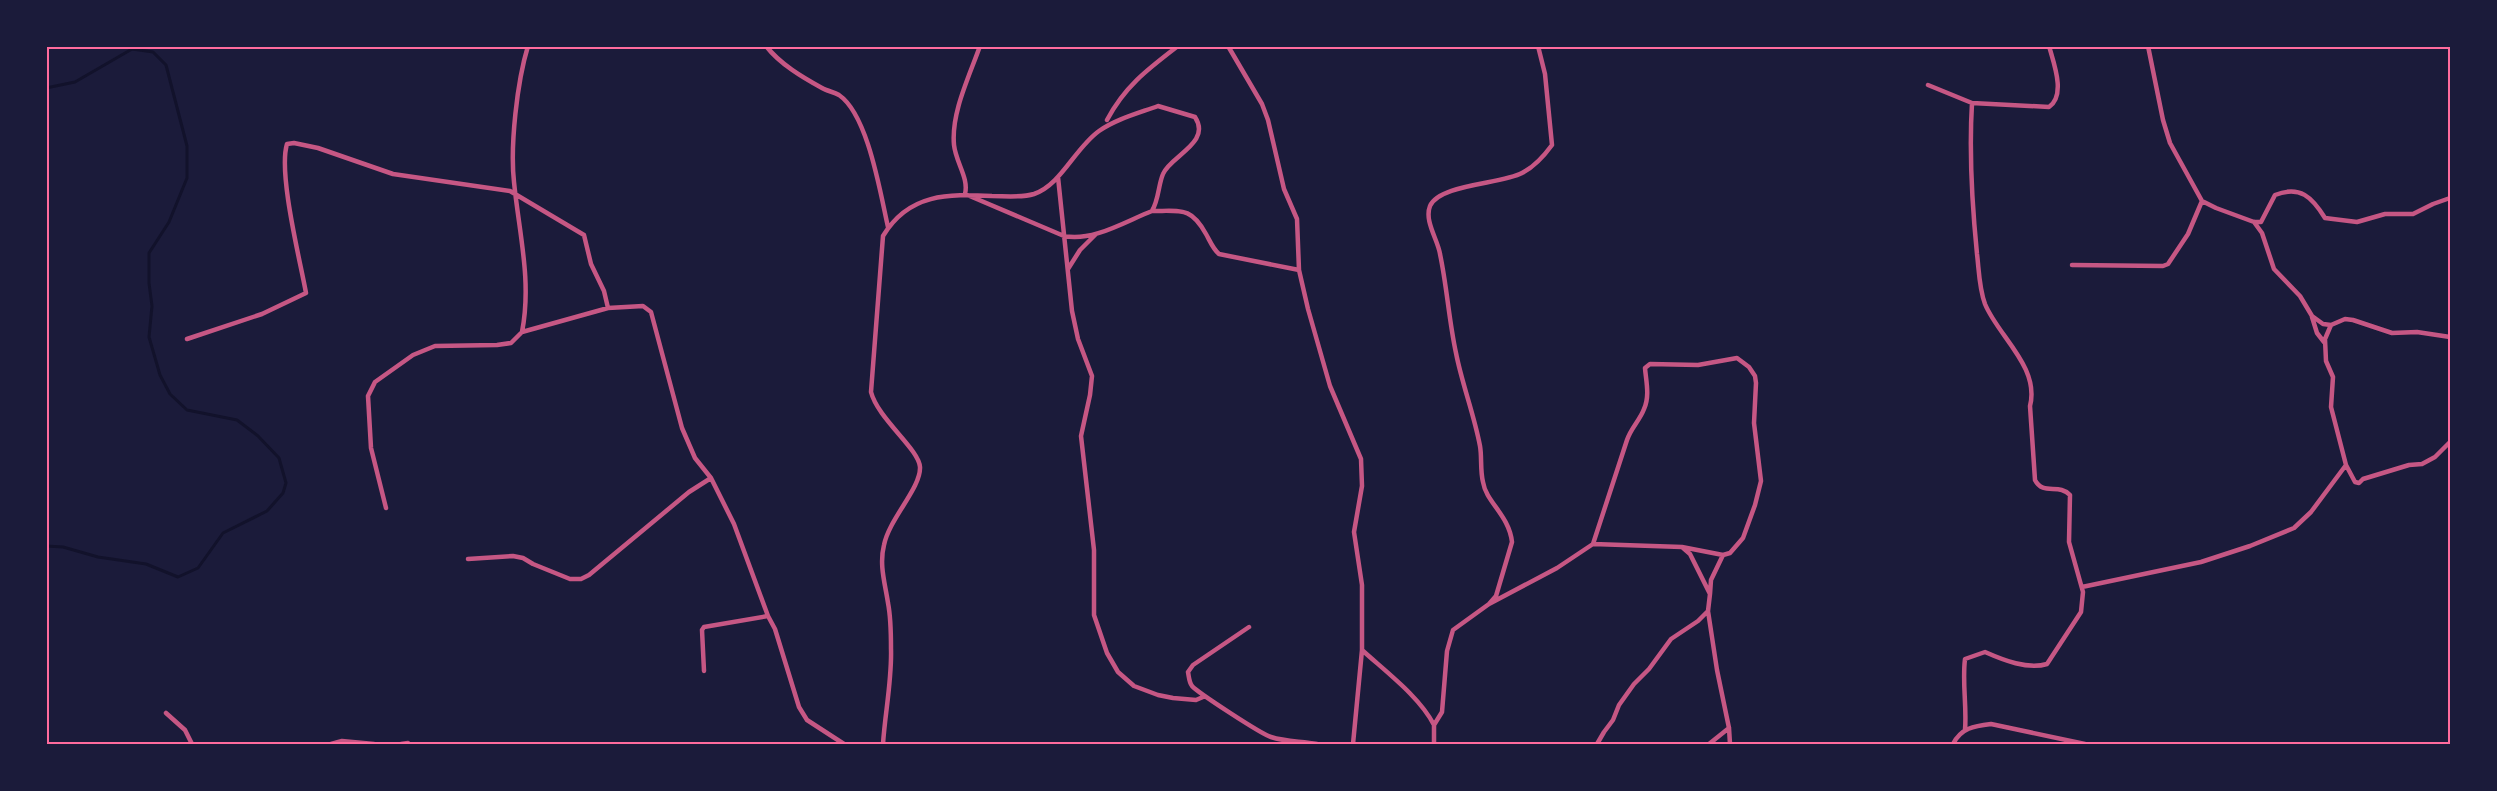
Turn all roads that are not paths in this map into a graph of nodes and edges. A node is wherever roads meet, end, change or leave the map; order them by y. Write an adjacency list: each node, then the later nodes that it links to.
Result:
1 (528, 46): 14 (street)
2 (766, 46): 19 (street)
3 (980, 46): 13 (street)
4 (1178, 46): 11 (street)
5 (1228, 46): 24 (street)
6 (1538, 46): 42 (street)
7 (2049, 46): 10 (street)
8 (2148, 46): 16 (street)
9 (1928, 85): 10 (street)
10 (1972, 103): 40 (street)
11 (1107, 120)
12 (1058, 177): 13 (street); 17 (street); 21 (street)
13 (965, 194): 19 (street); 21 (street)
14 (516, 195): 25 (street); 28 (street); 30 (street)
15 (2451, 198): 18 (street)
16 (2202, 201): 18 (street); 22 (street)
17 (1152, 211): 20 (street); 24 (street)
18 (2254, 222): 26 (street)
19 (888, 227): 57 (street)
20 (1098, 232): 21 (street); 23 (street)
21 (1064, 236): 23 (street)
22 (2072, 265)
23 (1068, 269): 48 (street)
24 (1299, 270): 46 (street)
25 (608, 308): 28 (street); 34 (street)
26 (2312, 316): 27 (street); 31 (street)
27 (2331, 325): 29 (street); 31 (street)
28 (522, 332): 35 (street)
29 (2451, 337)
30 (187, 339)
31 (2325, 344): 33 (street)
32 (2451, 442): 33 (street)
33 (2346, 465): 40 (street)
34 (711, 478): 39 (street); 44 (street)
35 (386, 508)
36 (1593, 544): 37 (street); 38 (street); 42 (street)
37 (1682, 547): 38 (street); 41 (street)
38 (1723, 555): 41 (street)
39 (468, 559)
40 (2082, 587): 52 (street)
41 (1710, 594): 43 (street)
42 (1489, 604): 50 (street)
43 (1708, 611): 51 (street); 61 (street)
44 (768, 616): 47 (street); 56 (street)
45 (1249, 627): 48 (street)
46 (1362, 650): 50 (street); 59 (street)
47 (704, 671)
48 (1203, 697): 58 (street)
49 (166, 713): 53 (street)
50 (1434, 725): 60 (street)
51 (1729, 728): 62 (street); 63 (street)
52 (1965, 730): 64 (street); 65 (street)
53 (192, 744)
54 (331, 744): 55 (street)
55 (374, 744)
56 (844, 744)
57 (883, 744)
58 (1317, 744)
59 (1353, 744)
60 (1434, 744)
61 (1598, 744)
62 (1709, 744)
63 (1730, 744)
64 (1953, 744)
65 (2085, 744)

